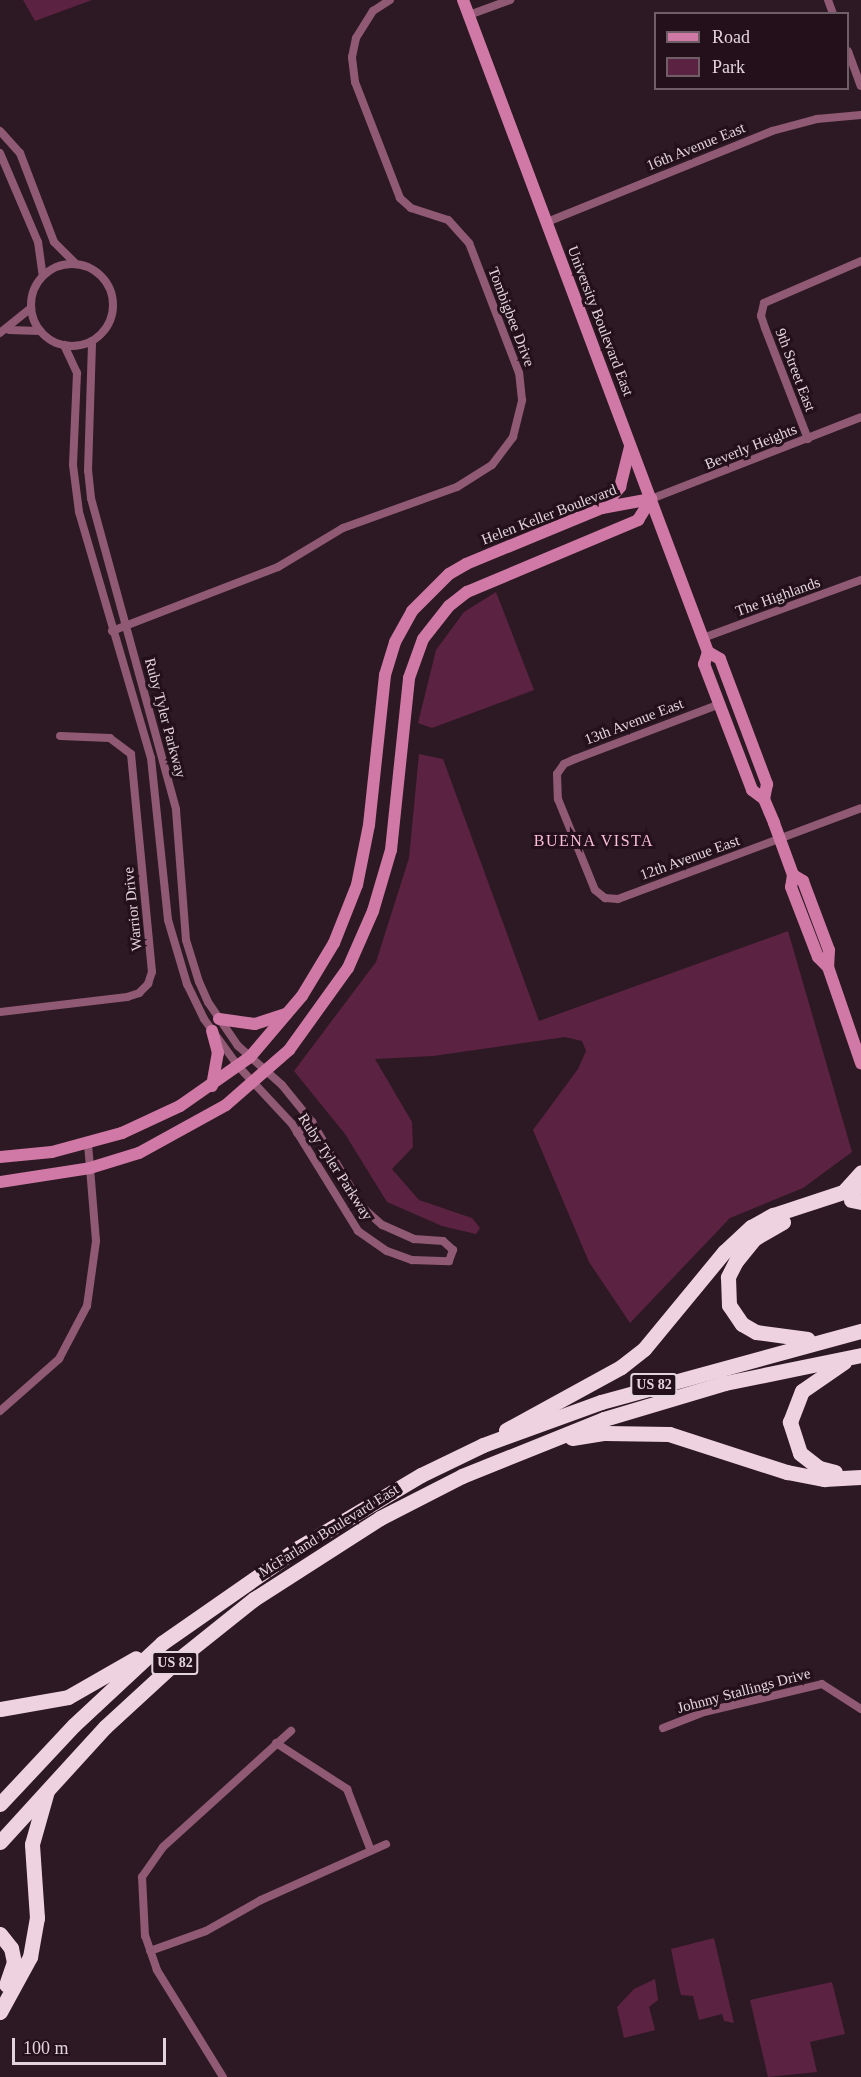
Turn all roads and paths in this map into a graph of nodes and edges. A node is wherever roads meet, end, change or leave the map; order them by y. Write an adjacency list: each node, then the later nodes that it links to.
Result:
1 (390, 0): 26 (street, Tombigbee Drive)
2 (463, 0): 4 (street, University Boulevard East)
3 (510, 0): 4 (street)
4 (469, 15): 10 (street, University Boulevard East)
5 (849, 54): 6 (street)
6 (861, 86)
7 (861, 115): 10 (street, 16th Avenue East)
8 (0, 131): 12 (street)
9 (0, 153): 13 (street)
10 (547, 222): 22 (street, University Boulevard East)
11 (861, 261): 21 (street, 9th Street East)
12 (76, 264): 13 (street); 18 (street)
13 (43, 276): 14 (street)
14 (32, 308): 15 (street); 16 (street)
15 (9, 330): 16 (street); 17 (street)
16 (40, 330): 19 (street)
17 (0, 333)
18 (92, 341): 19 (street); 26 (street, Ruby Tyler Parkway)
19 (64, 345): 27 (street, Ruby Tyler Parkway)
20 (861, 417): 21 (street, Beverly Heights)
21 (808, 439): 23 (street, Beverly Heights)
22 (630, 442): 23 (street, University Boulevard East); 24 (street)
23 (651, 499): 24 (street, Helen Keller Boulevard); 28 (street, University Boulevard East); 43 (street)
24 (602, 508): 37 (street, Helen Keller Boulevard)
25 (861, 580): 28 (street, The Highlands)
26 (126, 625): 27 (street, Tombigbee Drive); 38 (street, Ruby Tyler Parkway)
27 (112, 630): 39 (street, Ruby Tyler Parkway)
28 (703, 638): 29 (street, University Boulevard East)
29 (708, 652): 30 (street, University Boulevard East); 32 (street, University Boulevard East)
30 (720, 704): 32 (street, University Boulevard East); 35 (street, 13th Avenue East)
31 (60, 736): 36 (street, Warrior Drive)
32 (764, 799): 34 (street, University Boulevard East)
33 (861, 808): 34 (street, 12th Avenue East)
34 (780, 839): 35 (street, 12th Avenue East); 41 (street, University Boulevard East)
35 (610, 898)
36 (0, 1012)
37 (290, 1012): 38 (street); 40 (street, Helen Keller Boulevard)
38 (219, 1020): 40 (street, Ruby Tyler Parkway)
39 (212, 1031): 42 (street, Ruby Tyler Parkway); 45 (street)
40 (250, 1057): 42 (street, Helen Keller Boulevard); 43 (street, Ruby Tyler Parkway)
41 (861, 1063)
42 (238, 1066): 44 (street, Ruby Tyler Parkway); 45 (street, Helen Keller Boulevard)
43 (267, 1071): 44 (street); 46 (street, Ruby Tyler Parkway)
44 (252, 1084): 47 (street, Ruby Tyler Parkway); 50 (street)
45 (212, 1086): 48 (street, Helen Keller Boulevard)
46 (312, 1122): 47 (street); 55 (street, Ruby Tyler Parkway)
47 (297, 1133): 56 (street, Ruby Tyler Parkway)
48 (88, 1143): 49 (street, Helen Keller Boulevard); 50 (street)
49 (0, 1157)
50 (90, 1168): 52 (street); 60 (street)
51 (861, 1172): 54 (highway)
52 (0, 1182)
53 (861, 1186): 54 (highway)
54 (854, 1197): 58 (highway); 62 (highway)
55 (358, 1200): 56 (street); 56 (street, Ruby Tyler Parkway)
56 (344, 1209)
57 (861, 1331): 58 (highway, McFarland Boulevard East / US 82)
58 (829, 1339): 62 (highway, McFarland Boulevard East / US 82)
59 (858, 1356): 61 (highway, McFarland Boulevard East / US 82); 63 (highway)
60 (0, 1411)
61 (545, 1441): 64 (highway); 71 (highway, McFarland Boulevard East / US 82)
62 (483, 1445): 65 (highway, McFarland Boulevard East / US 82)
63 (861, 1469)
64 (861, 1477)
65 (162, 1643): 66 (highway); 72 (highway, McFarland Boulevard East / US 82)
66 (0, 1709)
67 (861, 1709): 68 (street, Johnny Stallings Drive)
68 (663, 1728)
69 (291, 1731): 70 (street)
70 (276, 1743): 75 (street); 77 (street)
71 (48, 1785): 73 (highway, McFarland Boulevard East / US 82); 79 (highway)
72 (0, 1804)
73 (0, 1842)
74 (386, 1844): 75 (street)
75 (371, 1851): 77 (street)
76 (0, 1934): 78 (highway)
77 (150, 1951): 80 (street)
78 (0, 1995)
79 (0, 2012)
80 (223, 2077)

